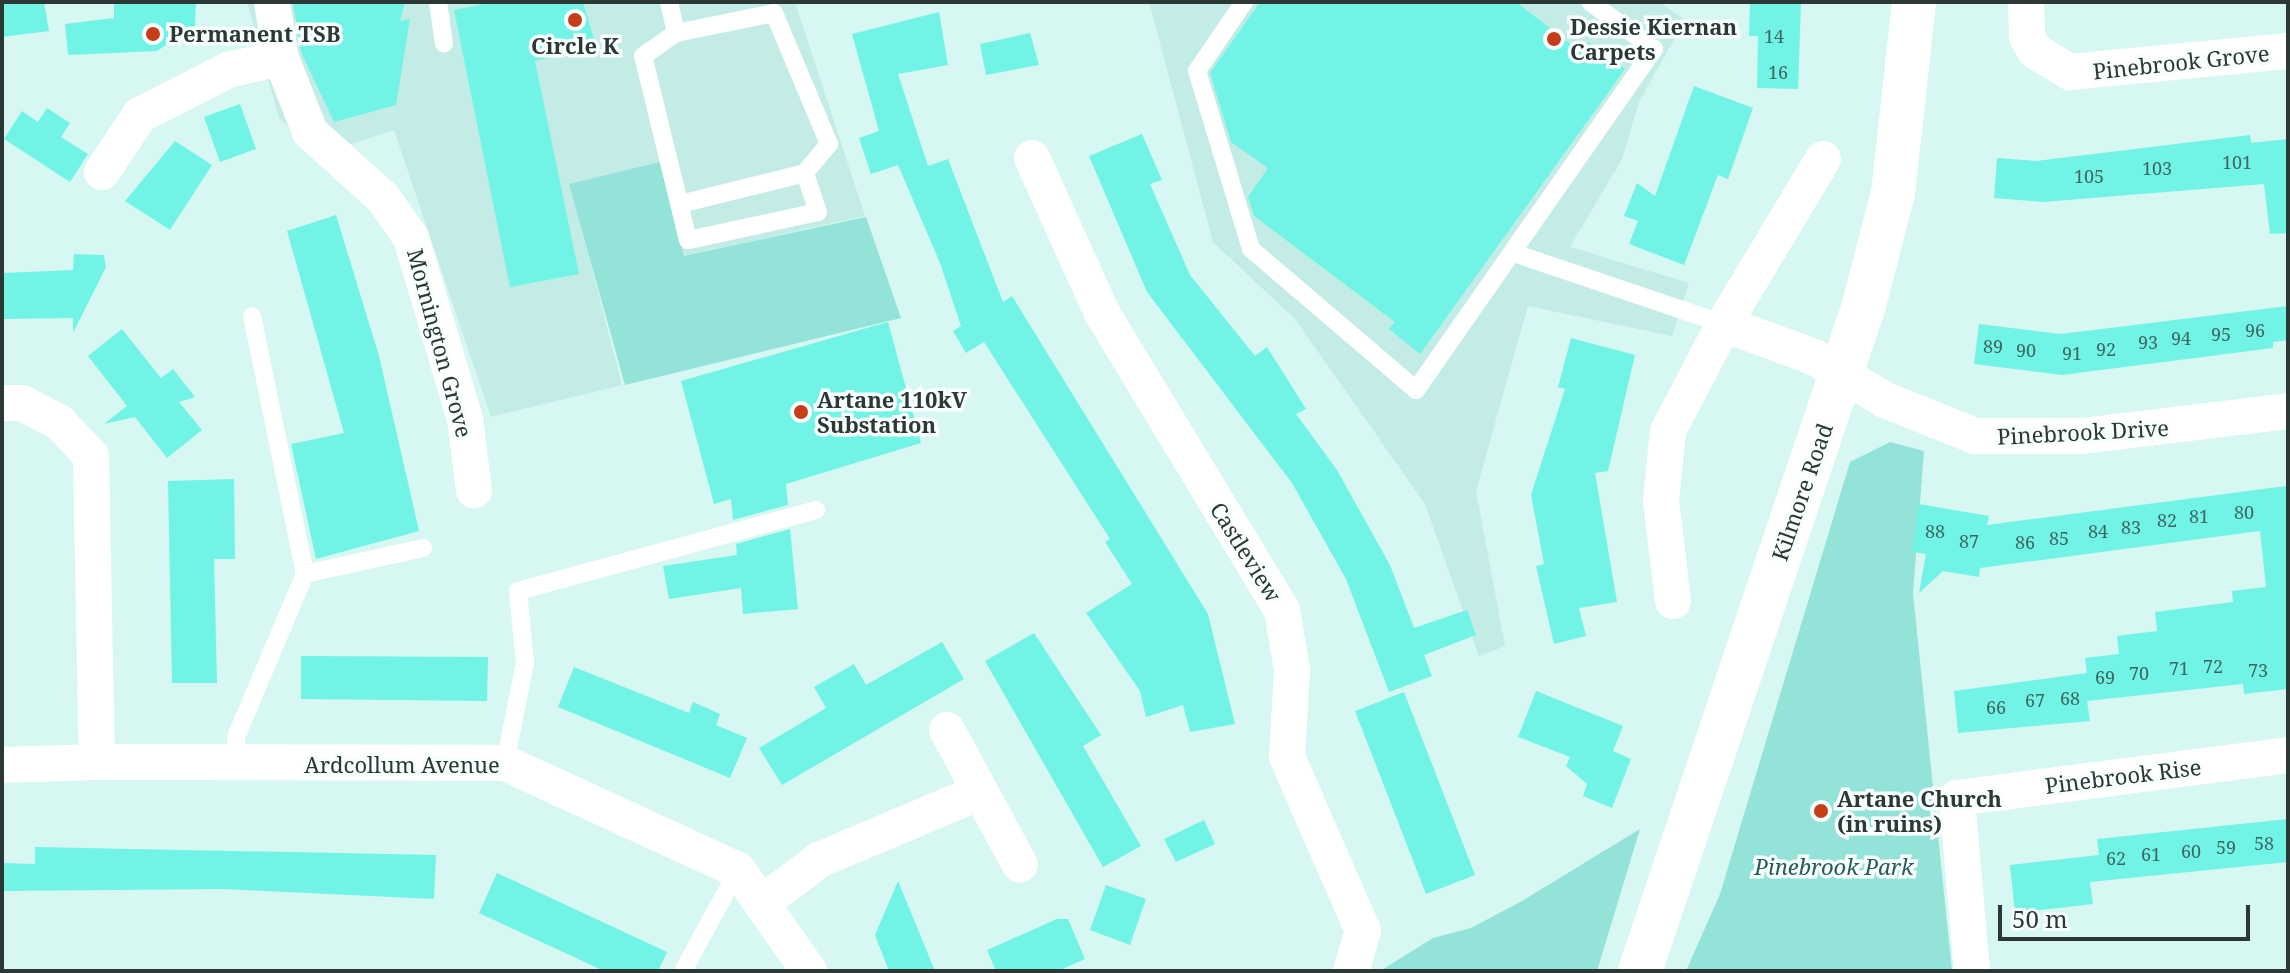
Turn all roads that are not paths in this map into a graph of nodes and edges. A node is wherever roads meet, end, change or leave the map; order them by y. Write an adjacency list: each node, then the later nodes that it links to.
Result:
1 (272, 2): 11 (street, Mornington Grove)
2 (438, 2): 9 (lane)
3 (669, 2): 8 (lane)
4 (1244, 2): 17 (lane)
5 (1590, 2): 17 (lane)
6 (1914, 2): 20 (street, Kilmore Road)
7 (2026, 2): 10 (street, Pinebrook Grove)
8 (676, 33): 15 (lane); 16 (lane)
9 (444, 44)
10 (2288, 51)
11 (281, 58): 14 (street); 23 (street, Mornington Grove)
12 (1032, 158): 40 (street, Castleview)
13 (1823, 159): 19 (street)
14 (102, 172)
15 (805, 173): 16 (lane); 16 (lane)
16 (680, 204)
17 (1514, 253): 19 (lane)
18 (252, 316): 26 (lane)
19 (1724, 324): 20 (street, Pinebrook Drive); 27 (street)
20 (1841, 378): 22 (street, Pinebrook Drive); 41 (street, Kilmore Road)
21 (2, 403): 30 (street)
22 (2288, 411)
23 (474, 490)
24 (816, 510): 31 (lane)
25 (423, 548): 26 (lane)
26 (305, 574): 33 (lane)
27 (1673, 601)
28 (947, 730): 34 (street)
29 (2288, 755): 42 (street, Pinebrook Rise)
30 (97, 762): 32 (street, Ardcollum Avenue); 33 (street, Ardcollum Avenue)
31 (505, 763): 33 (street, Ardcollum Avenue); 36 (street, Ardcollum Avenue)
32 (2, 765)
33 (236, 766)
34 (980, 792): 35 (street); 37 (street)
35 (1020, 865)
36 (738, 870): 37 (street, Ardcollum Avenue); 38 (lane)
37 (764, 902): 39 (street, Ardcollum Avenue)
38 (683, 971)
39 (809, 971)
40 (1351, 971)
41 (1640, 971)
42 (1972, 971)

